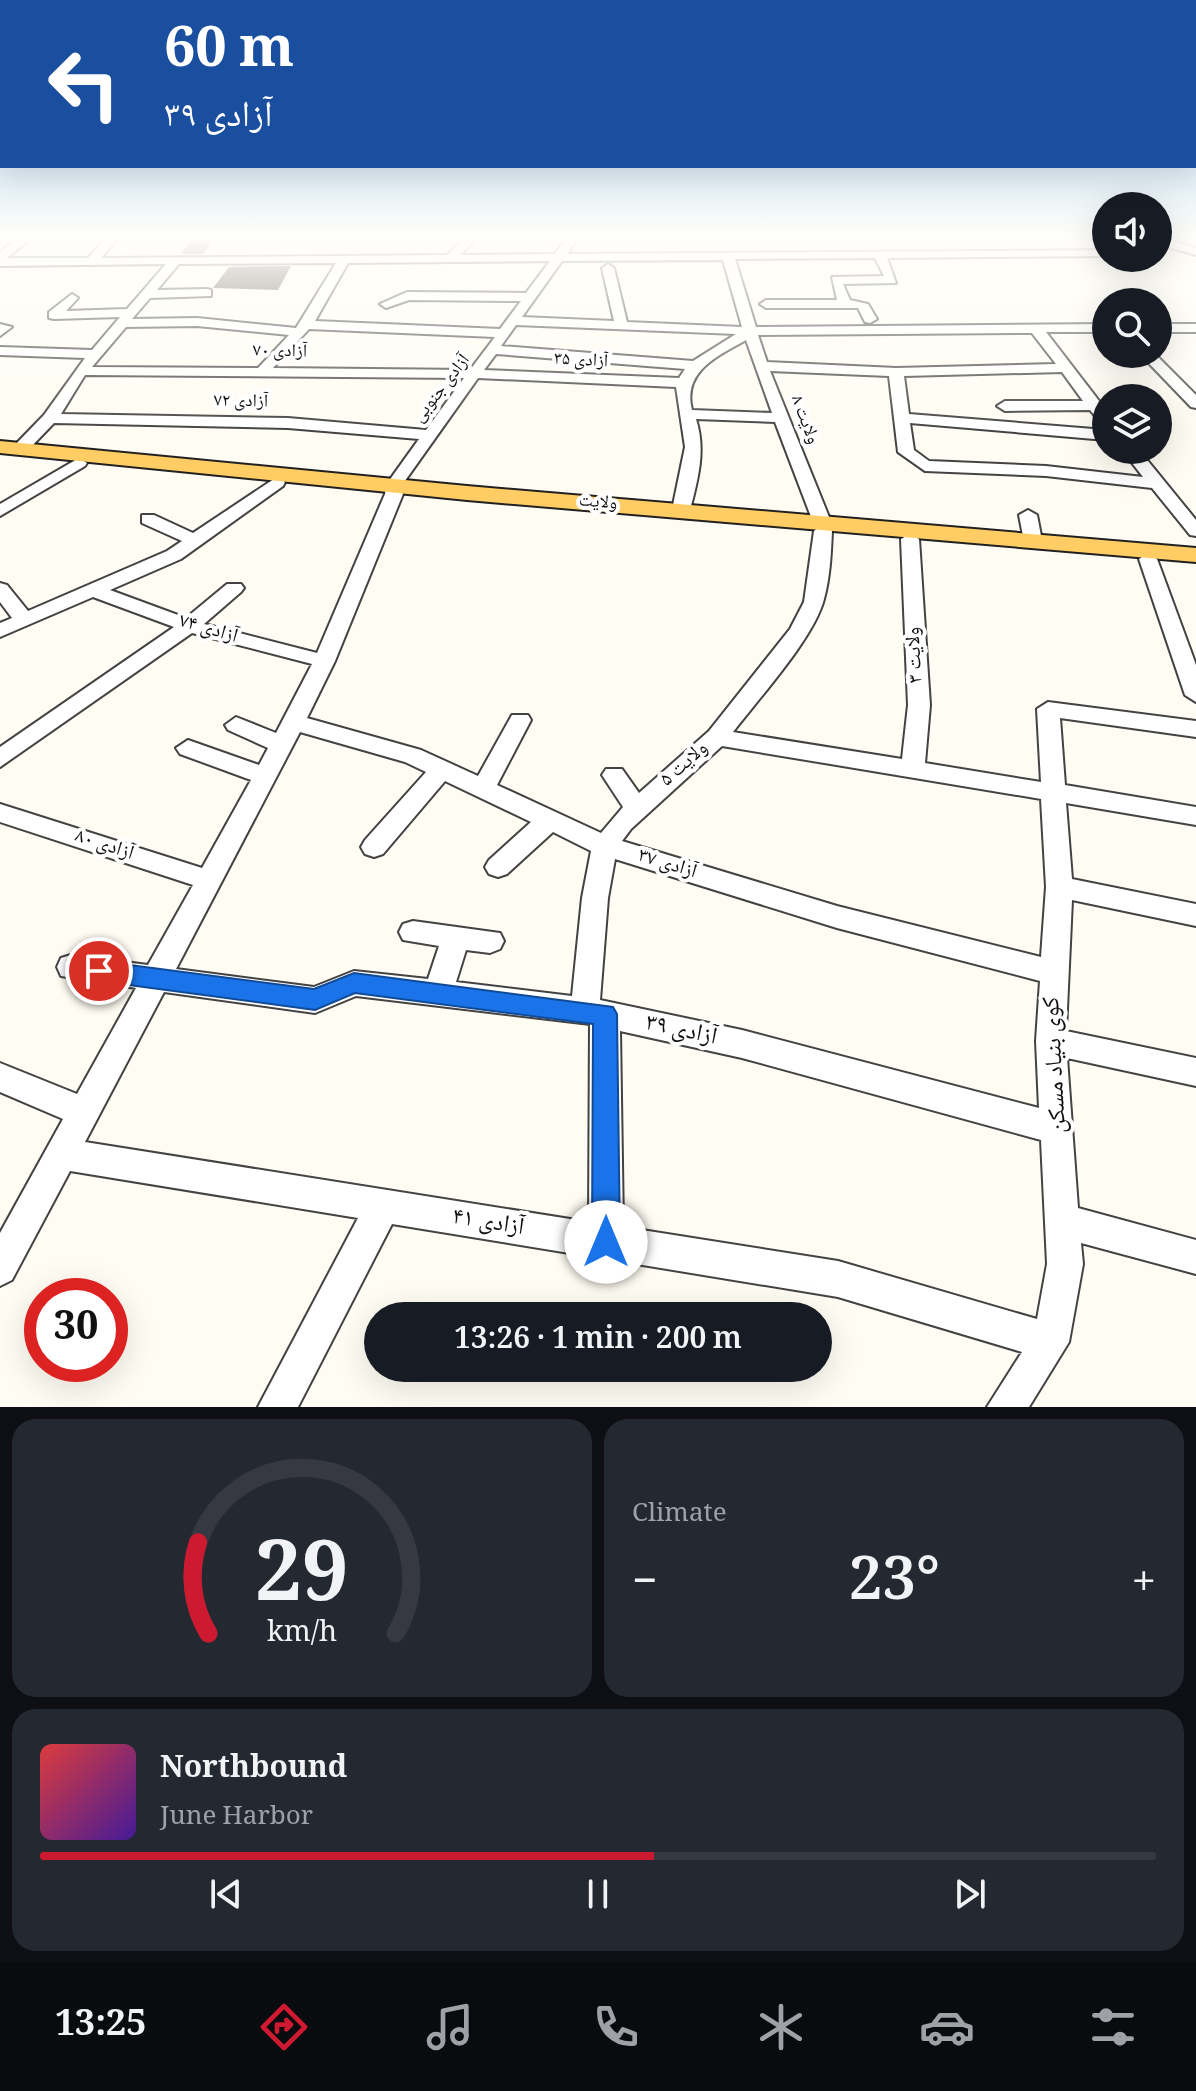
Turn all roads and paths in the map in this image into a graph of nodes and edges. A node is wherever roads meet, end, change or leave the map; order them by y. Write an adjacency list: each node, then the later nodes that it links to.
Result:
1 (68, 302): 11 (street)
2 (141, 302): 11 (street)
3 (318, 302): 16 (street)
4 (392, 302): 8 (street)
5 (530, 302): 14 (street, آزادی جنوبی)
6 (616, 302): 15 (street)
7 (742, 302): 21 (street, ولایت ۸)
8 (386, 304)
9 (766, 304): 10 (street)
10 (845, 304): 12 (street)
11 (127, 318): 16 (street); 25 (street)
12 (870, 319)
13 (1034, 326): 17 (street); 21 (street); 28 (street)
14 (511, 327): 15 (street); 20 (street); 23 (street, آزادی جنوبی)
15 (622, 327): 21 (street)
16 (302, 328): 20 (street); 30 (street)
17 (1092, 328)
18 (1172, 328): 19 (street)
19 (1196, 328)
20 (448, 331): 22 (street)
21 (751, 331): 26 (street); 27 (street, ولایت ۸)
22 (436, 349)
23 (494, 350): 26 (street); 34 (street, آزادی جنوبی)
24 (0, 351): 25 (street)
25 (96, 354): 31 (street)
26 (697, 366): 35 (street)
27 (761, 366): 32 (street); 43 (street, ولایت ۸)
28 (1064, 368): 33 (street); 37 (street)
29 (1161, 368): 38 (street)
30 (264, 370): 31 (street, آزادی ۷۰); 34 (street, آزادی ۷۰)
31 (81, 371): 42 (street)
32 (826, 371): 33 (street); 36 (street)
33 (896, 372): 44 (street)
34 (478, 374): 35 (street, آزادی ۳۵); 46 (street, آزادی جنوبی)
35 (684, 383): 41 (street)
36 (826, 387)
37 (1092, 403)
38 (1196, 404)
39 (1092, 405): 40 (street)
40 (1005, 406)
41 (686, 414): 43 (street); 53 (street)
42 (50, 418): 46 (street, آزادی ۷۲); 47 (street)
43 (781, 418): 57 (street, ولایت ۸)
44 (902, 418): 45 (street); 51 (street)
45 (1092, 434)
46 (430, 435): 52 (street, آزادی جنوبی)
47 (7, 450): 48 (main road, ولایت); 52 (main road, ولایت)
48 (79, 463): 50 (main road, ولایت); 54 (street)
49 (1142, 464): 51 (street)
50 (277, 482): 52 (main road, ولایت); 60 (street)
51 (1158, 484): 58 (street)
52 (394, 490): 53 (main road, ولایت); 57 (main road, ولایت); 73 (street, آزادی جنوبی)
53 (681, 510): 57 (main road, ولایت)
54 (0, 511)
55 (1028, 515): 61 (street)
56 (148, 519): 60 (street)
57 (822, 527): 59 (main road, ولایت); 61 (main road, ولایت); 80 (street, ولایت ۵)
58 (1196, 531)
59 (910, 539): 63 (main road, ولایت); 84 (street, ولایت ۳)
60 (196, 541): 67 (street)
61 (1033, 541): 62 (main road, ولایت)
62 (1196, 555)
63 (1148, 559): 64 (main road, ولایت); 69 (street)
64 (1196, 564)
65 (234, 588): 70 (street)
66 (0, 589): 68 (street)
67 (94, 591): 68 (street); 70 (street, آزادی ۷۴)
68 (25, 621): 72 (street)
69 (1171, 623): 71 (street); 74 (street)
70 (189, 626): 73 (street, آزادی ۷۴); 82 (street)
71 (1196, 626)
72 (0, 631)
73 (324, 661): 79 (street, آزادی جنوبی)
74 (1192, 668): 75 (street)
75 (1196, 695)
76 (520, 720): 87 (street)
77 (236, 725): 79 (street, آزادی ۳۷)
78 (1196, 729): 88 (street, کوی بنیاد مسکن)
79 (288, 733): 83 (street, آزادی ۳۷); 86 (street, آزادی جنوبی)
80 (717, 737): 84 (street); 89 (street, ولایت ۵)
81 (188, 748): 86 (street)
82 (0, 759)
83 (441, 770): 87 (street, آزادی ۳۷); 94 (street)
84 (912, 771): 88 (street)
85 (614, 775): 89 (street)
86 (265, 776): 96 (street, آزادی جنوبی)
87 (482, 789): 92 (street, آزادی ۳۷)
88 (1056, 791): 91 (street); 97 (street, کوی بنیاد مسکن)
89 (637, 808): 93 (street, ولایت ۵)
90 (0, 813): 96 (street, آزادی ۸۰)
91 (1196, 816)
92 (550, 820): 93 (street, آزادی ۳۷); 95 (street)
93 (605, 846): 103 (street, آزادی ۳۷); 106 (street, ولایت ۵)
94 (374, 847)
95 (498, 867)
96 (209, 880): 104 (street, آزادی جنوبی)
97 (1059, 887): 98 (street); 103 (street, کوی بنیاد مسکن)
98 (1196, 915)
99 (413, 932): 100 (street)
100 (456, 936): 101 (street); 105 (street)
101 (490, 941)
102 (71, 967): 104 (street, آزادی ۳۹)
103 (1052, 972): 107 (street, کوی بنیاد مسکن)
104 (155, 980): 105 (street, آزادی ۳۹); 110 (street, آزادی جنوبی)
105 (438, 993): 106 (street, آزادی ۳۹)
106 (595, 1012): 111 (street, آزادی ۳۹); 115 (street, ولایت ۵)
107 (1051, 1041): 108 (street); 111 (street, کوی بنیاد مسکن)
108 (1196, 1072)
109 (0, 1077): 110 (street)
110 (84, 1112): 112 (street, آزادی جنوبی)
111 (1059, 1129): 114 (street, کوی بنیاد مسکن)
112 (62, 1154): 113 (street, آزادی ۴۱); 116 (street, آزادی جنوبی)
113 (383, 1206): 115 (street, آزادی ۴۱); 119 (street)
114 (1063, 1221): 117 (street); 118 (street, کوی بنیاد مسکن)
115 (606, 1242): 118 (street, آزادی ۴۱)
116 (4, 1254)
117 (1196, 1257)
118 (1051, 1342): 120 (street, کوی بنیاد مسکن)
119 (277, 1407)
120 (1006, 1407)

